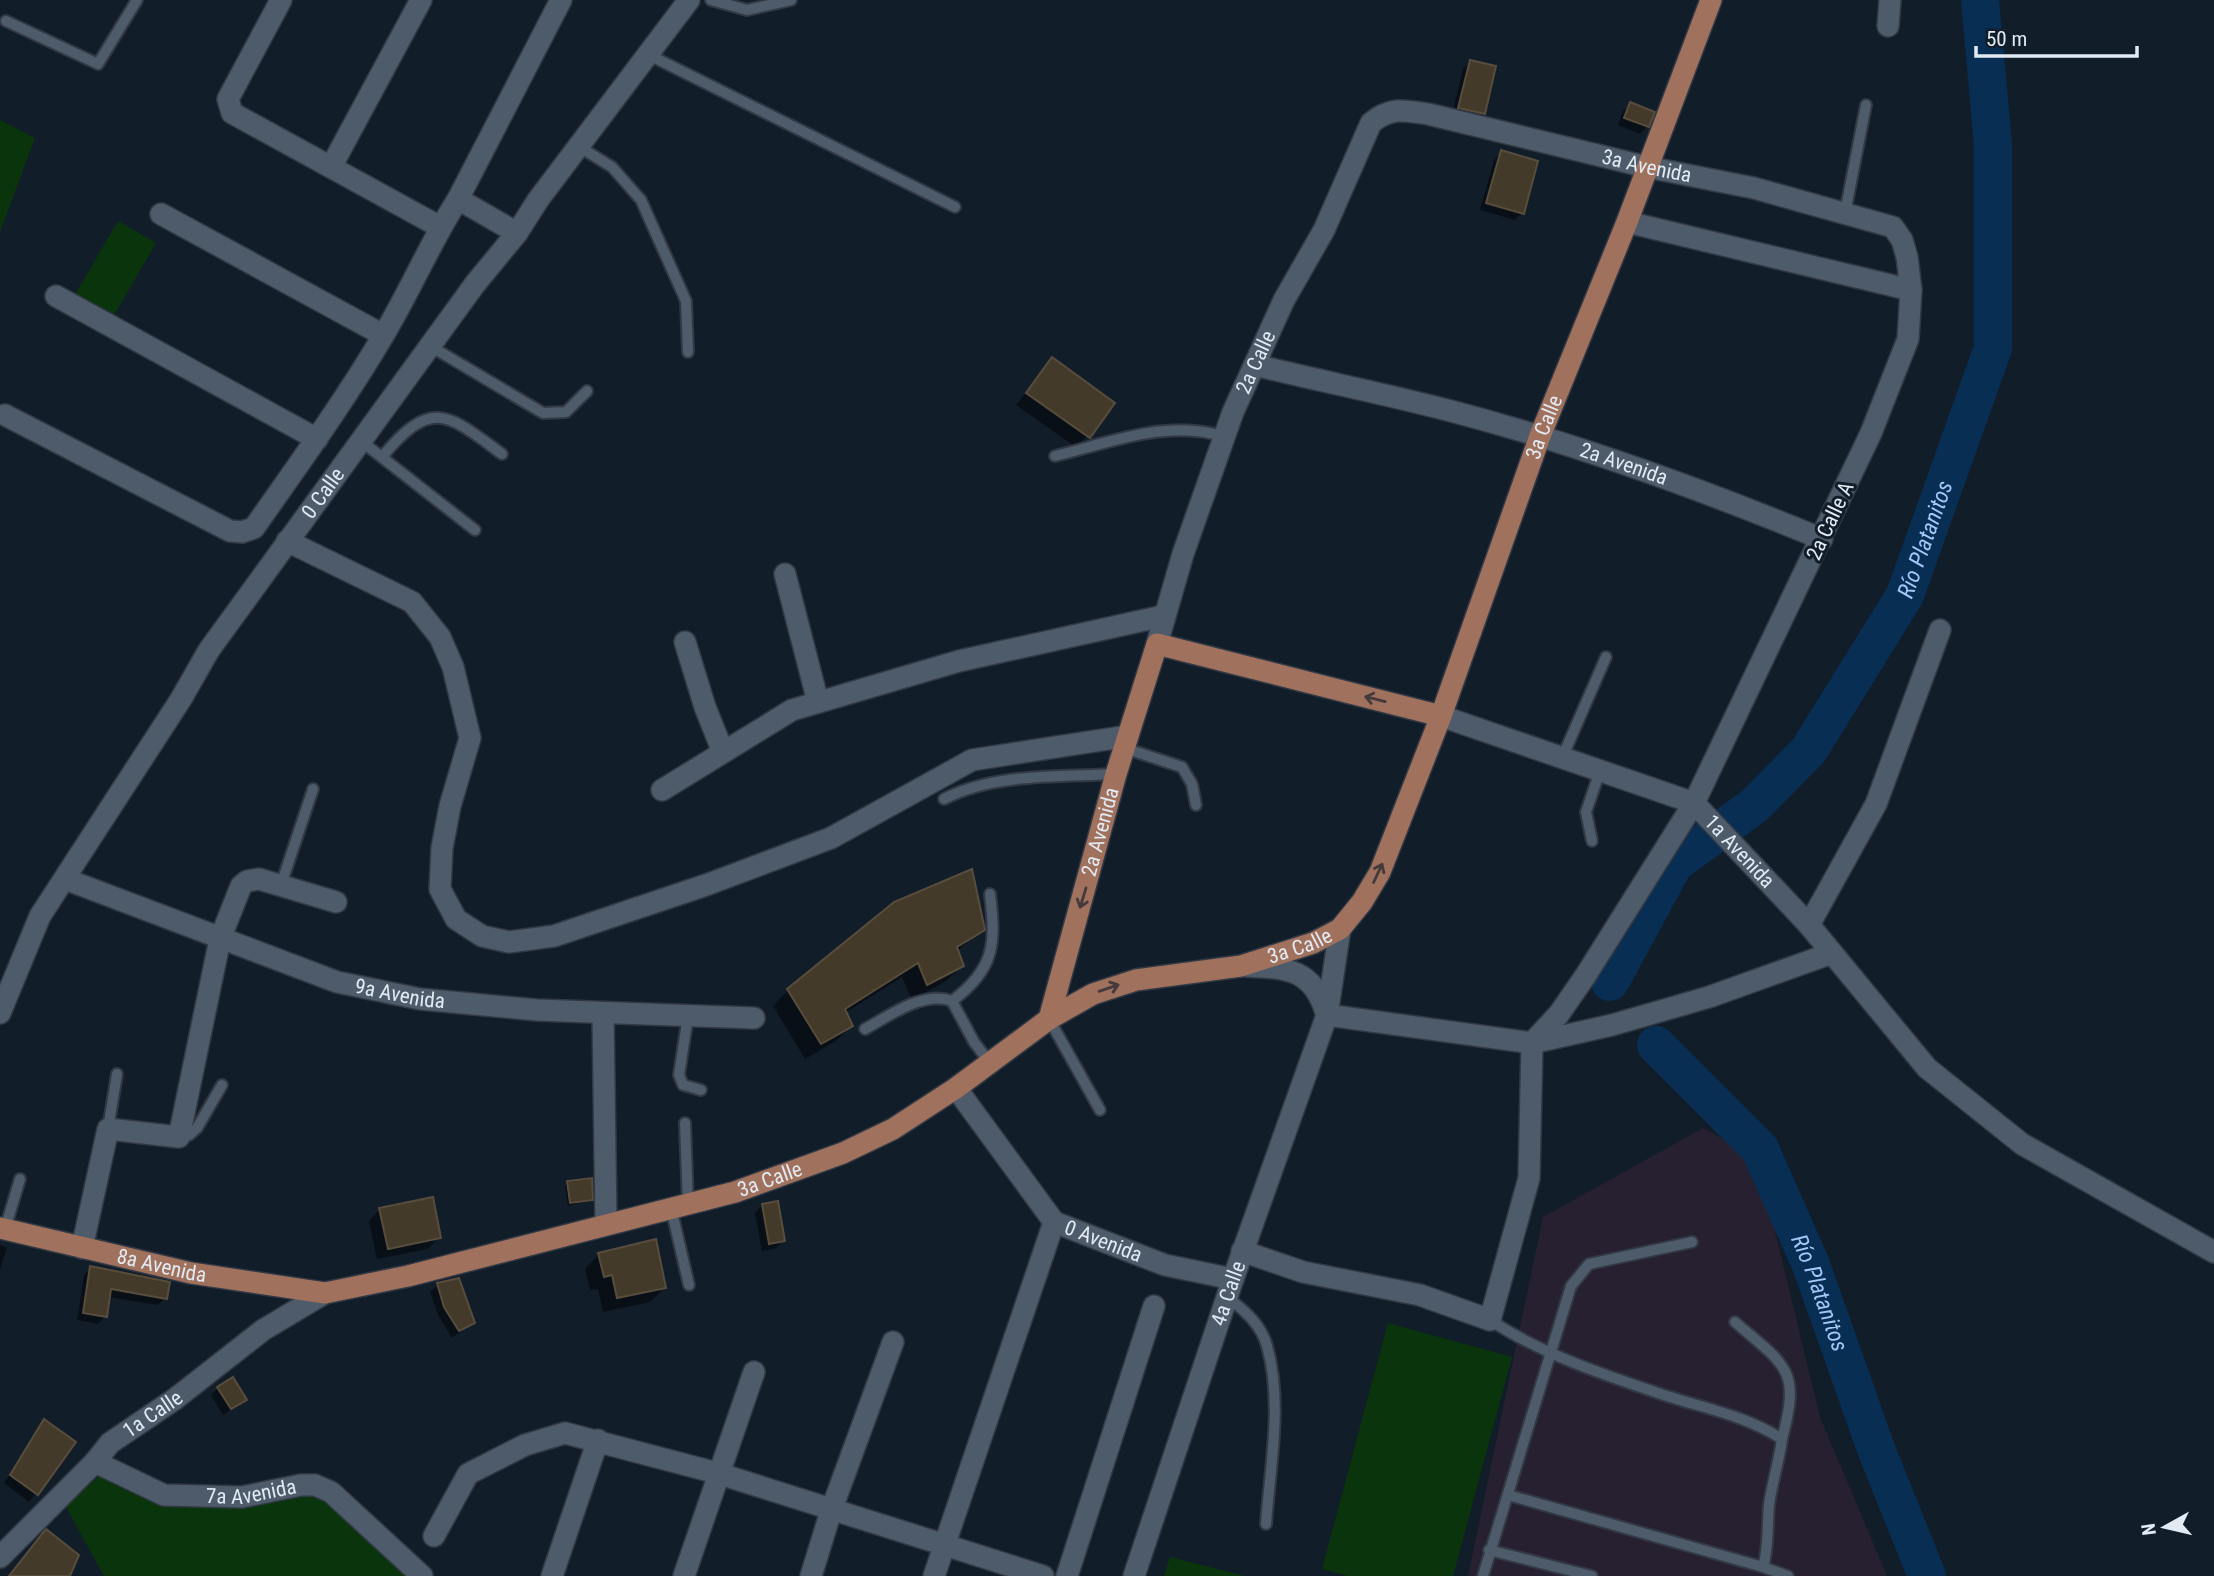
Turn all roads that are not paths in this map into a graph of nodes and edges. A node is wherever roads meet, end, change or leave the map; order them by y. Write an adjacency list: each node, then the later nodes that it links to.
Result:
1 (137, 0): 10 (lane)
2 (281, 0): 16 (street)
3 (421, 0): 16 (street)
4 (561, 0): 18 (street)
5 (689, 0): 12 (street, 0 Calle)
6 (711, 0): 7 (lane)
7 (791, 0)
8 (1711, 0): 17 (main road, 3a Calle)
9 (1890, 0): 11 (street)
10 (6, 21)
11 (1888, 26)
12 (649, 55): 15 (street, 0 Calle); 19 (lane)
13 (1866, 105): 20 (lane)
14 (1400, 109): 17 (street, 3a Avenida); 31 (street, 2a Calle)
15 (578, 146): 25 (street, 0 Calle); 30 (lane)
16 (331, 167): 23 (street)
17 (1647, 167): 20 (street, 3a Avenida); 22 (main road, 3a Calle)
18 (458, 199): 23 (street); 25 (street)
19 (955, 207)
20 (1845, 213): 24 (street, 3a Avenida)
21 (161, 214): 28 (street)
22 (1627, 222): 26 (street); 34 (main road, 3a Calle)
23 (440, 227): 28 (street)
24 (1893, 227): 26 (street, 2a Calle A)
25 (517, 233): 29 (street, 0 Calle)
26 (1911, 290): 42 (street, 2a Calle A)
27 (56, 296): 36 (street)
28 (383, 335): 36 (street)
29 (430, 346): 32 (lane); 37 (street, 0 Calle)
30 (688, 352)
31 (1255, 365): 34 (street, 2a Avenida); 35 (street, 2a Calle)
32 (587, 391)
33 (5, 415): 36 (street)
34 (1540, 436): 42 (street, 2a Avenida); 51 (main road, 3a Calle)
35 (1225, 437): 39 (lane); 45 (street, 2a Calle)
36 (317, 439)
37 (361, 441): 40 (lane); 43 (street, 0 Calle)
38 (502, 454): 40 (lane)
39 (1055, 456)
40 (382, 457): 41 (lane)
41 (475, 530)
42 (1822, 539): 61 (street, 2a Calle A)
43 (287, 541): 52 (street); 63 (street, 0 Calle)
44 (785, 574): 50 (street)
45 (1163, 616): 48 (street, 2a Calle); 50 (street)
46 (1940, 630): 67 (street)
47 (685, 642): 53 (street)
48 (1157, 644): 51 (main road, 1a Avenida, one-way to 48); 52 (main road, 2a Avenida)
49 (1606, 657): 54 (lane)
50 (818, 702): 53 (street)
51 (1441, 716): 54 (street, 1a Avenida); 68 (main road, 3a Calle, one-way to 51)
52 (1126, 742): 56 (main road, 2a Avenida); 60 (lane)
53 (723, 752): 58 (street)
54 (1562, 758): 55 (street, 1a Avenida)
55 (1600, 771): 61 (street, 1a Avenida); 62 (lane)
56 (1116, 774): 59 (lane); 79 (main road, 2a Avenida, one-way to 79)
57 (313, 789): 64 (lane)
58 (662, 790)
59 (944, 799)
60 (1196, 805)
61 (1696, 806): 67 (street, 1a Avenida); 81 (street, 2a Calle A)
62 (1592, 841)
63 (65, 879): 69 (street, 9a Avenida); 72 (street, 0 Calle)
64 (281, 885): 66 (street); 69 (street)
65 (990, 894): 73 (lane)
66 (337, 902)
67 (1808, 925): 70 (street, 1a Avenida)
68 (1340, 929): 71 (main road, 3a Calle); 76 (street, 4a Calle)
69 (220, 939): 75 (street, 9a Avenida); 90 (street)
70 (1832, 953): 81 (street); 99 (street, 1a Avenida)
71 (1241, 966): 76 (street); 79 (main road, 3a Calle, one-way to 71)
72 (9, 970): 74 (street, 0 Calle)
73 (952, 1001): 80 (lane); 82 (lane)
74 (0, 1013)
75 (603, 1013): 77 (street, 9a Avenida); 94 (street)
76 (1327, 1015): 81 (street); 98 (street, 4a Calle)
77 (688, 1016): 78 (street, 9a Avenida); 86 (lane)
78 (754, 1018)
79 (1049, 1019): 82 (main road, 3a Calle); 87 (lane)
80 (864, 1028)
81 (1532, 1043): 104 (street)
82 (990, 1063): 85 (main road, 3a Calle)
83 (117, 1074): 89 (lane)
84 (222, 1085): 90 (lane)
85 (956, 1088): 92 (main road, 3a Calle); 93 (street, 0 Avenida)
86 (701, 1090)
87 (1100, 1110)
88 (685, 1123): 92 (lane)
89 (108, 1129): 90 (street); 97 (street)
90 (179, 1135)
91 (20, 1179): 95 (lane)
92 (680, 1206): 94 (main road, 3a Calle); 100 (lane)
93 (1054, 1222): 101 (street, 0 Avenida); 117 (street)
94 (606, 1224): 102 (main road, 3a Calle)
95 (2, 1229): 97 (main road, 8a Avenida)
96 (1692, 1242): 107 (lane)
97 (82, 1248): 102 (main road, 8a Avenida)
98 (1242, 1251): 101 (street, 4a Calle); 104 (street)
99 (2214, 1252)
100 (689, 1285)
101 (1230, 1288): 115 (lane); 128 (street, 4a Calle)
102 (325, 1293): 111 (street, 1a Calle)
103 (1154, 1306): 127 (street)
104 (1490, 1320): 107 (lane)
105 (1735, 1322): 109 (lane)
106 (893, 1342): 114 (street)
107 (1549, 1353): 109 (lane); 113 (lane)
108 (754, 1372): 112 (street)
109 (1782, 1439): 120 (lane)
110 (598, 1440): 112 (street); 116 (street); 122 (street)
111 (95, 1462): 119 (street, 1a Calle); 121 (street, 7a Avenida)
112 (717, 1473): 114 (street); 123 (street)
113 (1508, 1495): 118 (lane); 120 (lane)
114 (831, 1511): 117 (street); 124 (street)
115 (1266, 1524)
116 (434, 1536)
117 (945, 1544): 125 (street); 126 (street)
118 (1489, 1550): 129 (lane); 130 (lane)
119 (0, 1557)
120 (1762, 1567): 131 (lane)
121 (422, 1576)
122 (552, 1576)
123 (684, 1576)
124 (811, 1576)
125 (934, 1576)
126 (1043, 1576)
127 (1067, 1576)
128 (1134, 1576)
129 (1483, 1576)
130 (1592, 1576)
131 (1788, 1576)

